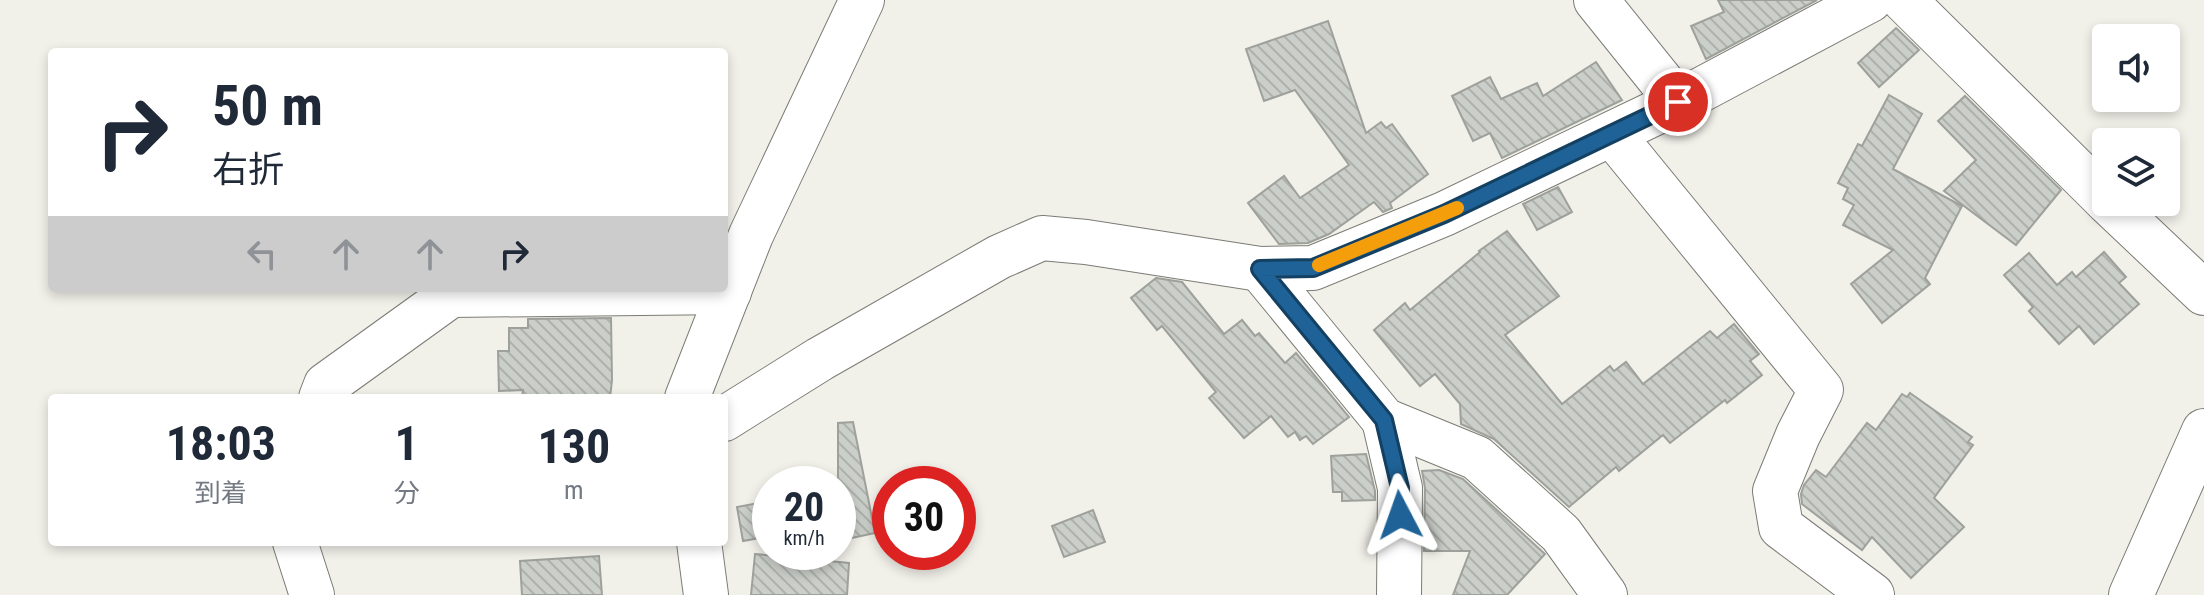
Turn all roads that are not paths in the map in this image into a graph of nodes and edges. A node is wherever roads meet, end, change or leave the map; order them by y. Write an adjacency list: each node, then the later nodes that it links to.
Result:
1 (862, 0): 10 (street)
2 (1596, 0): 5 (street)
3 (1870, 0): 5 (street)
4 (1904, 0): 7 (street)
5 (1678, 102): 6 (street)
6 (1612, 134): 9 (street); 23 (street)
7 (2092, 186)
8 (2123, 216): 11 (street)
9 (1260, 269): 14 (street); 15 (street)
10 (729, 292): 12 (street); 13 (street)
11 (2204, 293)
12 (323, 394)
13 (689, 394)
14 (728, 417)
15 (1384, 420): 21 (street); 22 (street)
16 (2204, 431): 24 (street)
17 (296, 546): 19 (street)
18 (700, 546): 20 (street)
19 (312, 595)
20 (706, 595)
21 (1399, 595)
22 (1605, 595)
23 (1872, 595)
24 (2131, 595)

